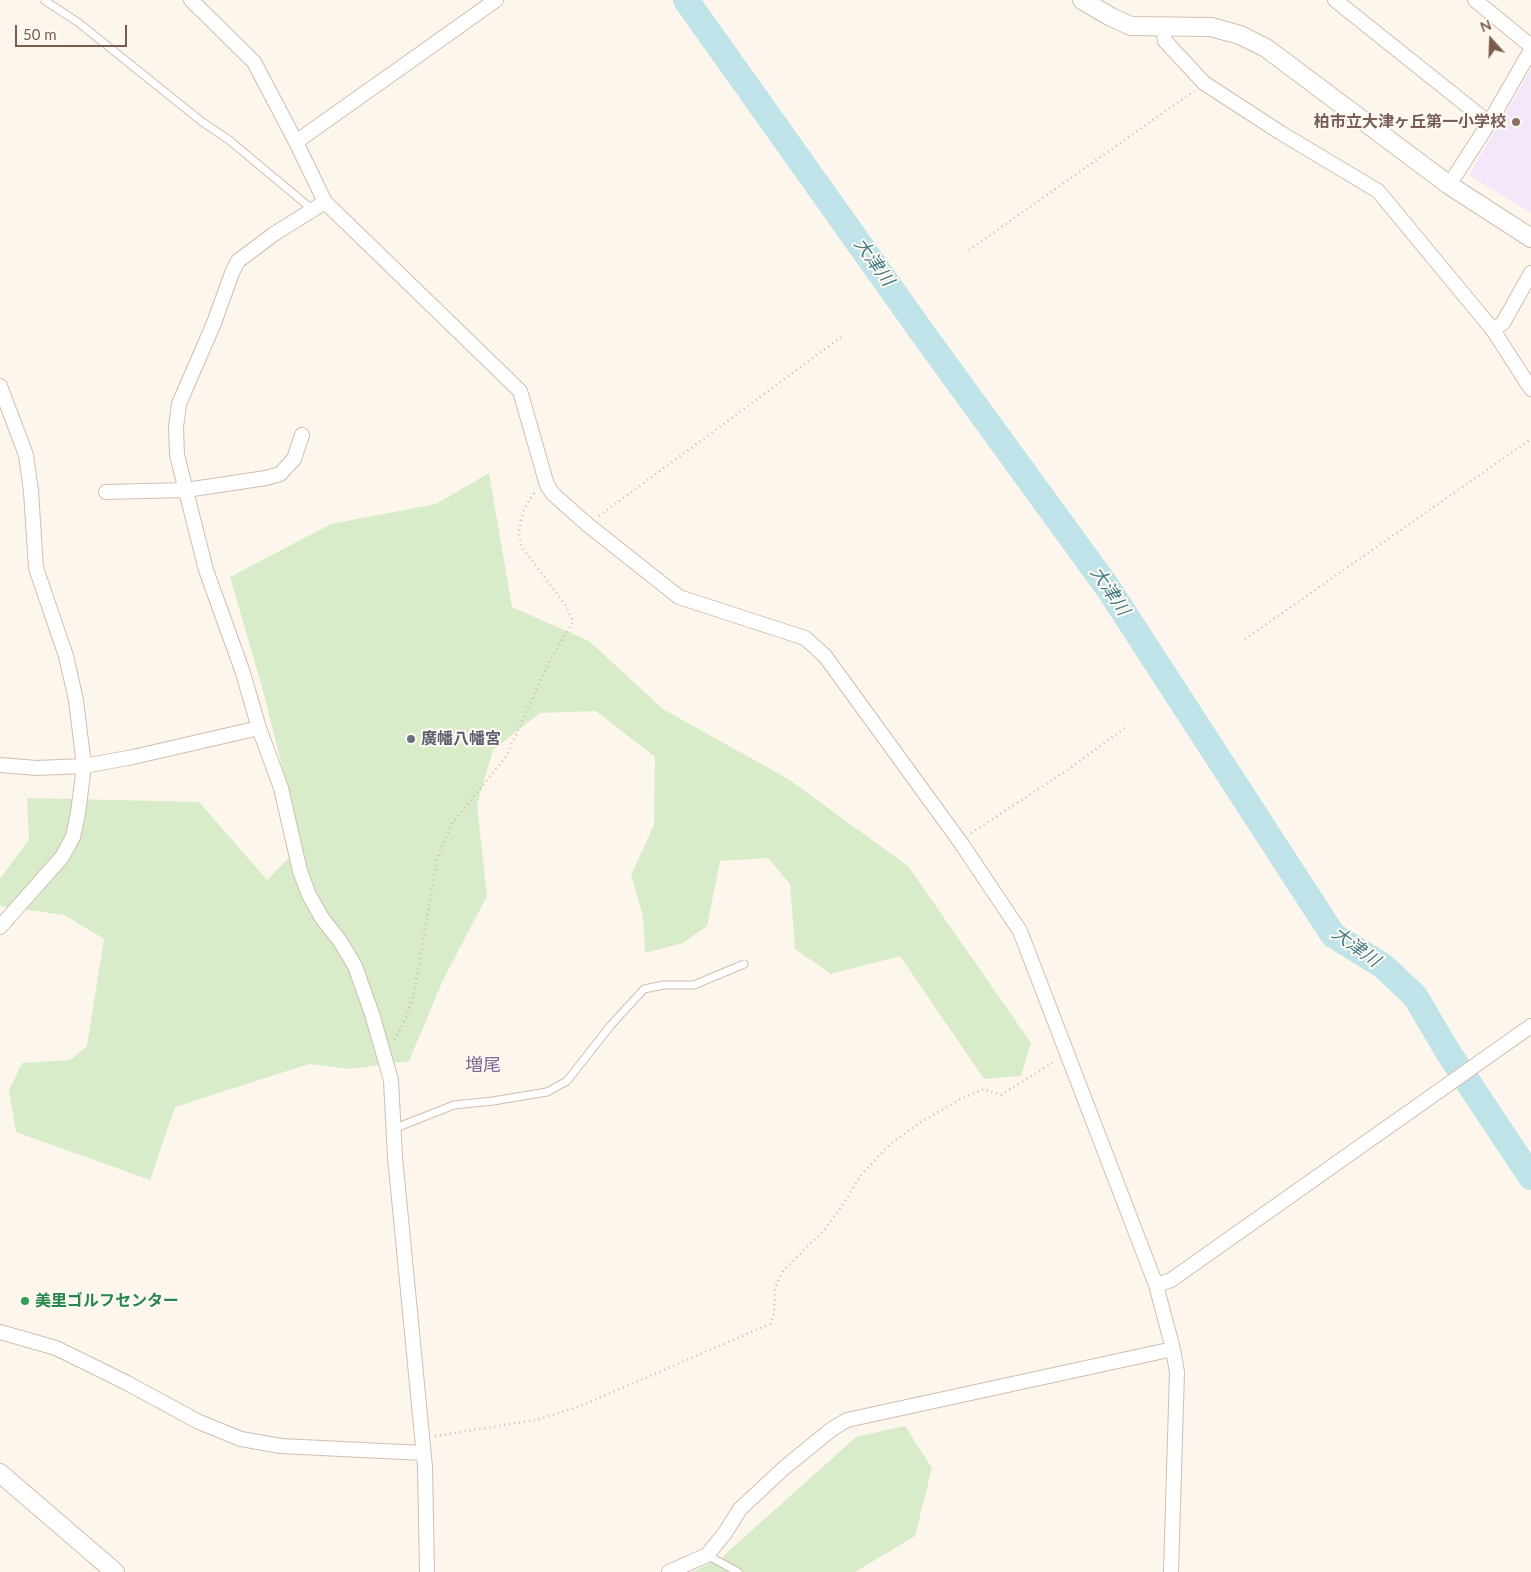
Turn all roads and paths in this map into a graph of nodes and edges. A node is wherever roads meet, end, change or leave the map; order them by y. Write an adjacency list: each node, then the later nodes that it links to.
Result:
1 (44, 0): 14 (lane)
2 (192, 0): 12 (street)
3 (496, 0): 12 (street)
4 (1082, 0): 7 (street)
5 (1335, 0): 11 (street)
6 (1475, 0): 8 (street)
7 (1162, 27): 10 (street); 13 (street)
8 (1531, 46)
9 (1531, 50): 11 (street)
10 (1204, 83): 16 (path); 18 (street)
11 (1489, 123): 13 (street)
12 (296, 142): 14 (street)
13 (1450, 185): 15 (street)
14 (319, 206): 24 (street); 25 (street)
15 (1531, 238)
16 (969, 250)
17 (1531, 273): 18 (street)
18 (1493, 330): 21 (street)
19 (844, 335): 27 (path)
20 (0, 386): 32 (street)
21 (1531, 390)
22 (302, 435): 25 (street)
23 (1531, 439): 28 (path)
24 (547, 486): 27 (street); 38 (path)
25 (186, 490): 26 (street); 29 (street)
26 (106, 492)
27 (588, 525): 33 (street)
28 (1245, 639)
29 (260, 728): 32 (street); 38 (street)
30 (1125, 728): 33 (path)
31 (0, 765): 32 (street)
32 (84, 766): 34 (street)
33 (961, 843): 37 (street)
34 (0, 927)
35 (744, 964): 39 (lane)
36 (1527, 1029): 40 (street)
37 (1067, 1053): 40 (street); 43 (path)
38 (386, 1060): 39 (street)
39 (393, 1129): 43 (street)
40 (1156, 1285): 42 (street)
41 (0, 1332): 44 (street)
42 (1173, 1349): 46 (street); 51 (street)
43 (422, 1438): 44 (street)
44 (423, 1453): 48 (street)
45 (0, 1473): 47 (street)
46 (707, 1555): 49 (street); 50 (lane)
47 (115, 1572)
48 (427, 1572)
49 (669, 1572)
50 (738, 1572)
51 (1171, 1572)

